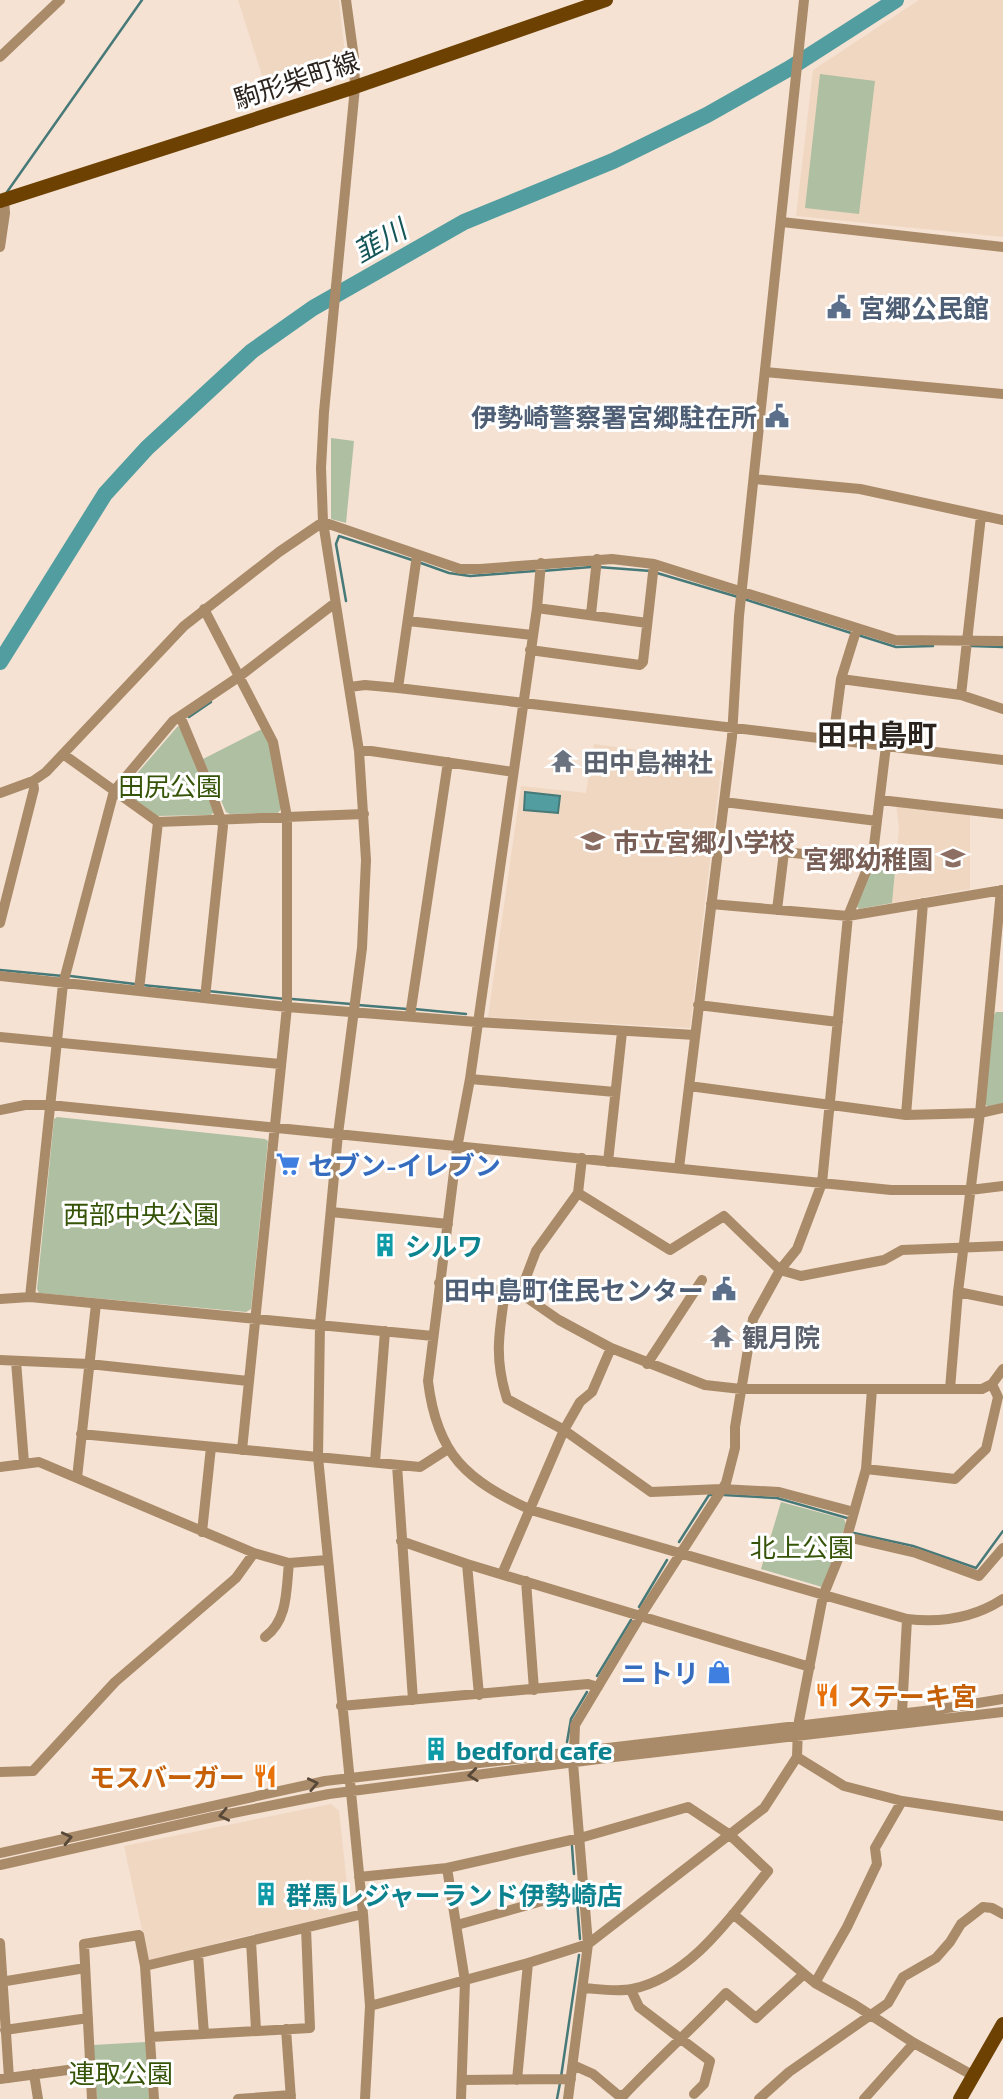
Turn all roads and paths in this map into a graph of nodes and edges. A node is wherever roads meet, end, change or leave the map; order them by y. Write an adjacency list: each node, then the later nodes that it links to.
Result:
1 (60, 0): 5 (street)
2 (346, 0): 6 (street)
3 (606, 0): 6 (main road, 駒形柴町線)
4 (804, 0): 8 (street)
5 (0, 57)
6 (355, 86): 7 (main road, 駒形柴町線); 16 (street)
7 (2, 201): 9 (street)
8 (782, 222): 10 (street); 11 (street)
9 (0, 247)
10 (1003, 247)
11 (765, 372): 12 (street); 13 (street)
12 (1003, 394)
13 (754, 479): 14 (street); 21 (street)
14 (981, 516): 15 (street); 30 (street)
15 (1003, 520)
16 (323, 522): 17 (street); 22 (street); 23 (street)
17 (417, 555): 19 (street); 26 (street)
18 (597, 559): 19 (street); 20 (street); 25 (street)
19 (541, 564): 24 (street)
20 (654, 564): 21 (street); 27 (street)
21 (741, 592): 28 (street); 41 (street)
22 (335, 603): 33 (street); 35 (street)
23 (204, 608): 33 (street); 45 (street)
24 (537, 608): 25 (street); 29 (street)
25 (591, 614): 27 (street)
26 (408, 621): 29 (street); 36 (street)
27 (647, 622): 32 (street)
28 (857, 628): 30 (street); 34 (street)
29 (532, 635): 32 (street)
30 (967, 640): 31 (street); 37 (street)
31 (1003, 641)
32 (530, 650): 38 (street)
33 (240, 676): 40 (street); 56 (street)
34 (841, 679): 37 (street); 42 (street)
35 (350, 687): 36 (street); 44 (street)
36 (398, 688): 38 (street)
37 (961, 695): 39 (street)
38 (522, 705): 41 (street); 48 (street)
39 (1003, 709)
40 (180, 716): 50 (street); 57 (street)
41 (732, 729): 42 (street); 53 (street)
42 (833, 740): 43 (street)
43 (886, 746): 46 (street); 52 (street)
44 (359, 751): 47 (street); 54 (street)
45 (63, 754): 49 (street); 50 (street)
46 (1003, 760)
47 (448, 762): 48 (street); 77 (street)
48 (513, 772): 78 (street)
49 (33, 780): 51 (street); 66 (street)
50 (114, 791): 58 (street); 69 (street)
51 (0, 793)
52 (880, 800): 55 (street); 59 (street)
53 (724, 802): 59 (street); 63 (street)
54 (364, 814): 56 (street); 76 (street)
55 (1003, 814)
56 (287, 817): 57 (street); 73 (street)
57 (222, 819): 58 (street); 71 (street)
58 (158, 821): 70 (street)
59 (877, 821): 60 (street)
60 (870, 861): 64 (street); 65 (street)
61 (1002, 890): 62 (street); 67 (street)
62 (923, 903): 65 (street); 93 (street)
63 (711, 904): 64 (street); 72 (street)
64 (777, 910): 65 (street)
65 (848, 916): 79 (street)
66 (0, 923)
67 (1000, 925): 74 (street)
68 (0, 976): 69 (street)
69 (63, 984): 70 (street); 83 (street)
70 (139, 990): 71 (street)
71 (205, 998): 73 (street)
72 (698, 1005): 79 (street); 81 (street)
73 (287, 1007): 76 (street); 84 (street)
74 (990, 1007): 75 (street); 92 (street)
75 (1003, 1009)
76 (354, 1012): 77 (street); 95 (street)
77 (410, 1017): 78 (street)
78 (477, 1022): 80 (street); 85 (street)
79 (838, 1022): 89 (street)
80 (622, 1032): 81 (street); 87 (street)
81 (695, 1035): 86 (street)
82 (0, 1037): 83 (street)
83 (56, 1042): 84 (street); 88 (street)
84 (279, 1064): 94 (street)
85 (470, 1079): 87 (street); 96 (street)
86 (689, 1086): 89 (street); 99 (street)
87 (615, 1093): 98 (street)
88 (50, 1105): 91 (street); 94 (street); 114 (street)
89 (831, 1106): 93 (street); 100 (street)
90 (1003, 1108): 92 (street)
91 (0, 1110)
92 (980, 1113): 93 (street); 102 (street)
93 (906, 1115)
94 (273, 1127): 95 (street); 118 (street)
95 (338, 1135): 96 (street); 104 (street)
96 (457, 1147): 97 (street); 105 (street)
97 (582, 1158): 98 (street); 103 (street)
98 (608, 1162): 99 (street)
99 (679, 1168): 100 (street)
100 (822, 1183): 102 (street); 108 (street)
101 (1003, 1186): 102 (street)
102 (970, 1190): 107 (street)
103 (578, 1193): 108 (street); 113 (street)
104 (331, 1212): 105 (street); 119 (street)
105 (447, 1224): 110 (street)
106 (1003, 1246): 107 (street)
107 (962, 1249): 108 (street); 112 (street)
108 (780, 1270): 130 (street)
109 (702, 1280): 126 (street)
110 (439, 1283): 111 (street); 121 (street)
111 (505, 1292): 113 (street); 133 (street)
112 (958, 1292): 116 (street); 131 (street)
113 (520, 1293): 122 (street)
114 (30, 1297): 115 (street); 117 (street)
115 (0, 1299)
116 (1003, 1301)
117 (96, 1304): 118 (street); 125 (street)
118 (255, 1318): 119 (street); 128 (street)
119 (320, 1324): 120 (street); 138 (street)
120 (386, 1331): 121 (street); 139 (street)
121 (433, 1336): 136 (street)
122 (611, 1348): 126 (street); 133 (street)
123 (0, 1360): 124 (street)
124 (16, 1361): 125 (street); 140 (street)
125 (89, 1364): 128 (street); 134 (street)
126 (647, 1364): 130 (street)
127 (1003, 1369): 129 (street)
128 (248, 1381): 137 (street)
129 (992, 1384): 131 (street); 143 (street)
130 (741, 1389): 132 (street); 145 (street)
131 (950, 1389): 132 (street)
132 (872, 1390): 143 (street)
133 (564, 1430): 145 (street); 146 (street)
134 (81, 1434): 135 (street); 144 (street)
135 (211, 1447): 137 (street); 148 (street)
136 (448, 1449): 141 (street); 146 (street)
137 (242, 1450): 138 (street)
138 (318, 1457): 139 (street); 154 (street)
139 (375, 1462): 141 (street)
140 (24, 1463): 142 (street); 144 (street)
141 (397, 1465): 150 (street)
142 (0, 1466)
143 (866, 1469): 147 (street)
144 (77, 1478): 148 (street)
145 (721, 1489): 147 (street); 153 (street)
146 (531, 1510): 153 (street); 157 (street)
147 (853, 1512): 149 (street)
148 (202, 1532): 152 (street)
149 (847, 1537): 151 (street); 159 (street)
150 (401, 1541): 156 (street); 169 (street)
151 (1003, 1549)
152 (254, 1553): 155 (street); 176 (street)
153 (681, 1553): 159 (street); 161 (street)
154 (327, 1560): 155 (street); 170 (street)
155 (289, 1563): 163 (street)
156 (467, 1564): 157 (street); 167 (street)
157 (502, 1574): 158 (street)
158 (526, 1581): 161 (street); 166 (street)
159 (824, 1597): 162 (street); 164 (street)
160 (1003, 1599): 162 (street)
161 (641, 1615): 164 (street); 165 (street)
162 (907, 1619): 172 (street)
163 (265, 1637)
164 (810, 1667): 173 (street)
165 (598, 1687): 166 (street); 174 (street)
166 (534, 1690): 167 (street)
167 (479, 1695): 169 (street)
168 (1003, 1699): 172 (street)
169 (413, 1700): 170 (street)
170 (341, 1706): 177 (street)
171 (1003, 1712): 173 (street)
172 (902, 1713): 173 (street)
173 (798, 1731): 174 (street); 175 (street)
174 (574, 1757): 177 (street); 178 (street, one-way to 178); 182 (street)
175 (797, 1757): 179 (street); 181 (street)
176 (0, 1772)
177 (349, 1778): 178 (street); 183 (street, one-way to 177)
178 (350, 1791): 184 (street, one-way to 184); 186 (street)
179 (902, 1801): 180 (street); 203 (street)
180 (1003, 1816)
181 (730, 1835): 182 (street); 189 (street); 195 (street)
182 (580, 1838): 185 (street); 187 (street)
183 (0, 1853)
184 (0, 1865)
185 (447, 1868): 186 (street); 191 (street)
186 (359, 1877): 188 (street)
187 (585, 1889): 191 (street); 195 (street)
188 (363, 1914): 192 (street); 206 (street)
189 (733, 1914): 200 (street); 205 (street)
190 (1003, 1914): 207 (street)
191 (457, 1925): 202 (street)
192 (306, 1928): 193 (street); 210 (street)
193 (251, 1941): 196 (street); 212 (street)
194 (0, 1943): 201 (street)
195 (588, 1944): 197 (street); 204 (street)
196 (198, 1954): 198 (street); 213 (street)
197 (528, 1964): 202 (street); 224 (street)
198 (145, 1966): 199 (street); 214 (street)
199 (85, 1968): 201 (street); 208 (street)
200 (804, 1974): 203 (street); 215 (street)
201 (1, 1981): 211 (street)
202 (465, 1981): 206 (street); 223 (street)
203 (815, 1983): 207 (street)
204 (583, 1988): 205 (street); 217 (street)
205 (631, 1990): 215 (street)
206 (370, 2006): 231 (street)
207 (871, 2017): 216 (street); 234 (street)
208 (88, 2018): 211 (street); 218 (street)
209 (1003, 2024): 220 (main road)
210 (286, 2029): 212 (street); 226 (street)
211 (5, 2030): 221 (street)
212 (256, 2030): 213 (street)
213 (204, 2034): 214 (street)
214 (150, 2037): 229 (street)
215 (681, 2037): 217 (street); 225 (street)
216 (914, 2043): 220 (street); 235 (street)
217 (573, 2065): 222 (street)
218 (90, 2067): 219 (street); 228 (street)
219 (34, 2074): 221 (street); 227 (street)
220 (974, 2076): 236 (main road)
221 (4, 2078)
222 (571, 2079): 224 (street); 233 (street)
223 (462, 2080): 224 (street); 232 (street)
224 (517, 2080)
225 (694, 2094)
226 (291, 2097): 230 (street)
227 (38, 2099)
228 (92, 2099)
229 (154, 2099)
230 (237, 2099)
231 (365, 2099)
232 (461, 2099)
233 (568, 2099)
234 (759, 2099)
235 (864, 2099)
236 (960, 2099)

